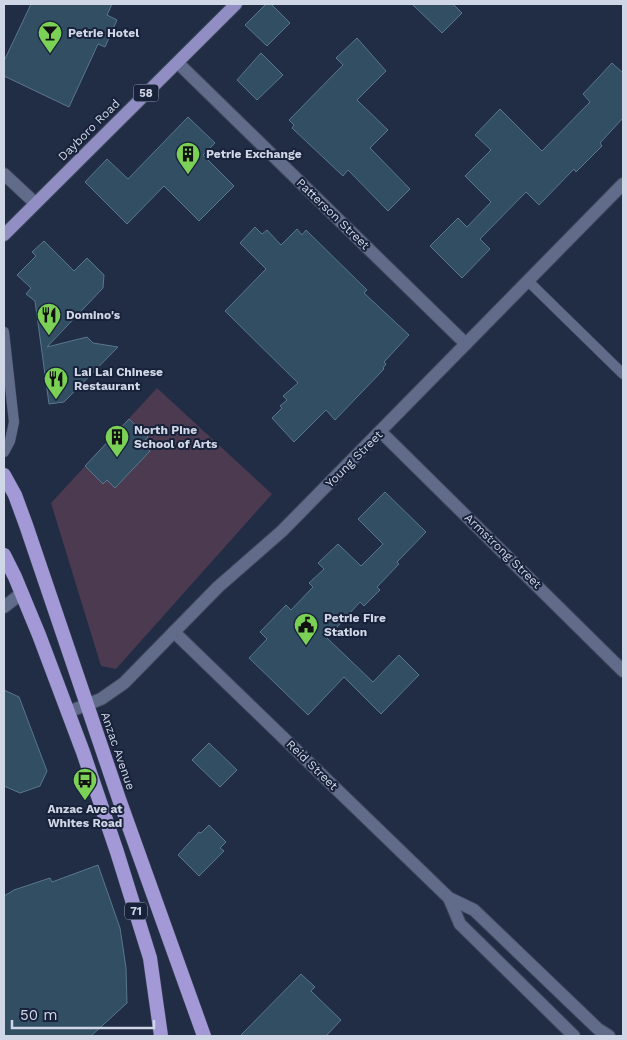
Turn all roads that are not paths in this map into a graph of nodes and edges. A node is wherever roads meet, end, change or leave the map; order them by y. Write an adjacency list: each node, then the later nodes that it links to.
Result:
1 (236, 4): 2 (main road, Dayboro Road / 58)
2 (178, 63): 5 (main road, Dayboro Road / 58); 9 (street, Patterson Street)
3 (4, 174): 5 (street)
4 (623, 184): 7 (street, Young Street)
5 (35, 203): 6 (main road, Dayboro Road / 58)
6 (4, 235)
7 (528, 281): 9 (street, Young Street); 10 (lane)
8 (4, 332): 12 (lane)
9 (466, 344): 11 (street, Young Street)
10 (623, 374)
11 (381, 432): 17 (street, Young Street); 18 (street, Armstrong Street)
12 (4, 452)
13 (4, 475): 19 (highway, Anzac Avenue / 71)
14 (4, 555): 15 (highway, 71)
15 (22, 593): 16 (street); 20 (highway, 71)
16 (4, 607)
17 (174, 632): 19 (street, Young Street); 21 (street, Reid Street)
18 (623, 671)
19 (87, 705): 20 (street, Young Street); 23 (highway, Anzac Avenue / 71)
20 (68, 712): 22 (highway, 71)
21 (449, 898): 24 (street, Reid Street); 25 (street, Reid Street)
22 (161, 1036)
23 (204, 1036)
24 (574, 1036)
25 (609, 1036)

